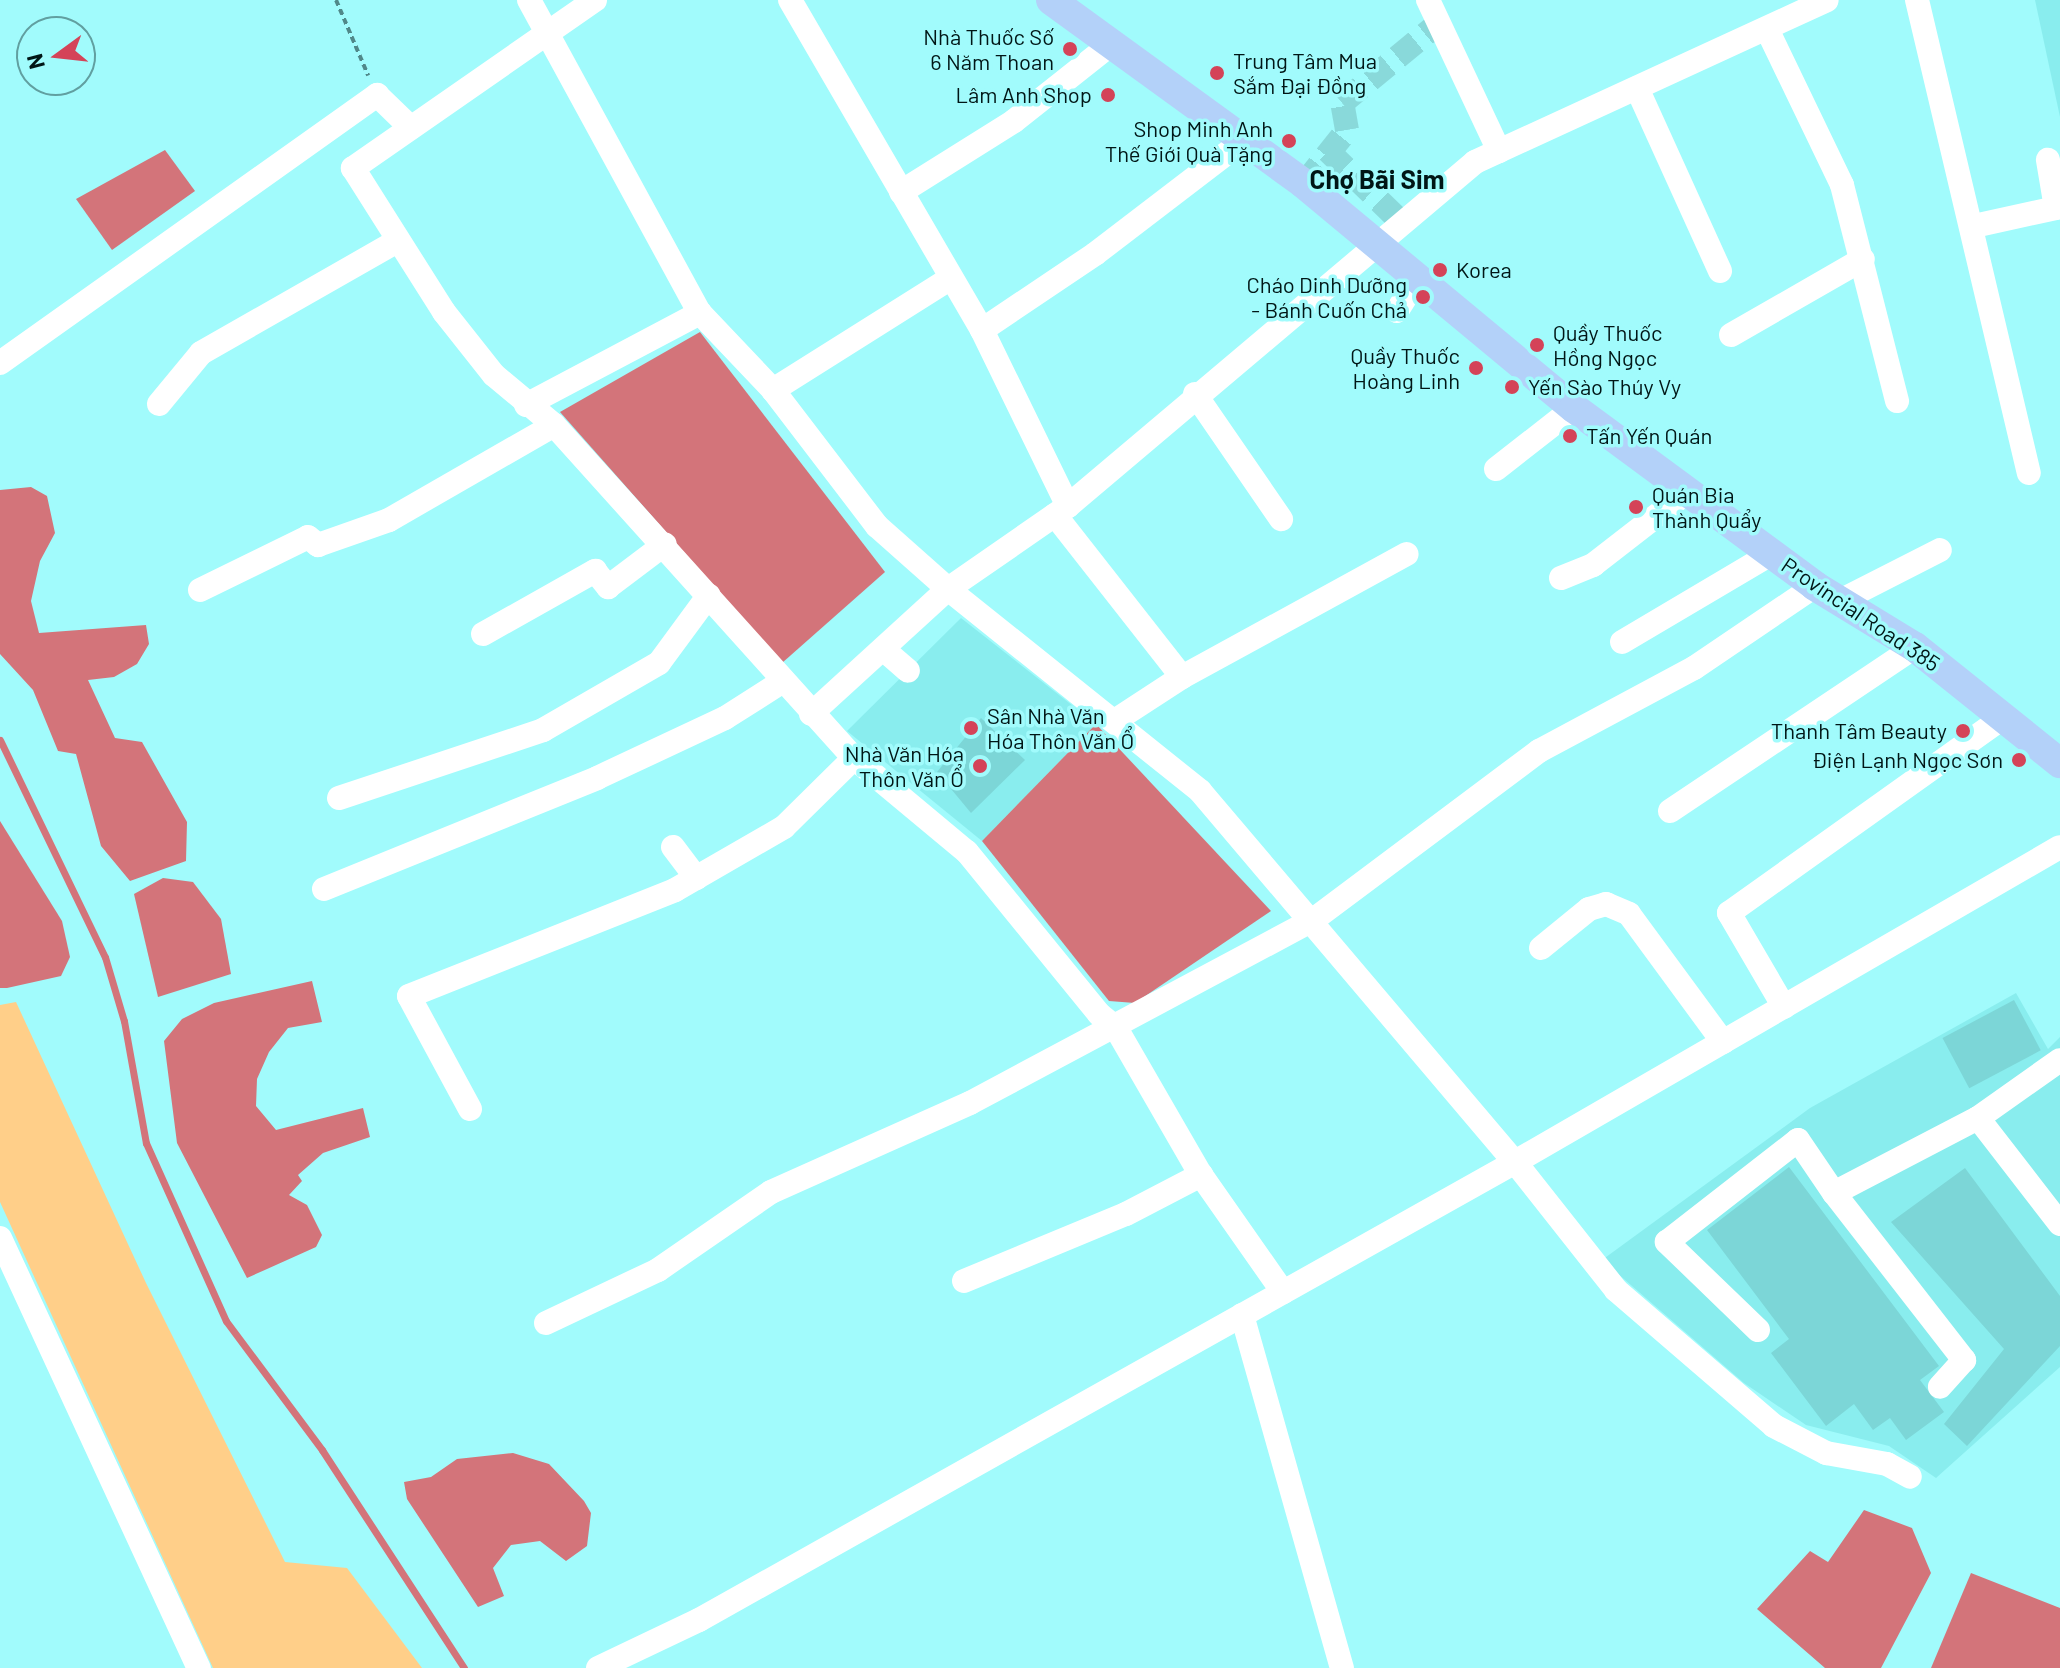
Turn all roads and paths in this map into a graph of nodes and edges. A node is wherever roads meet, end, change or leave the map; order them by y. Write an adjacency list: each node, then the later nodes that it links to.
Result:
1 (336, 0): 13 (path)
2 (529, 0): 10 (street)
3 (595, 0): 10 (street)
4 (790, 0): 18 (street)
5 (1051, 0): 11 (main road, Provincial Road 385)
6 (1428, 0): 16 (street)
7 (1827, 0): 9 (street)
8 (1917, 0): 19 (street)
9 (1767, 29): 12 (street); 22 (street)
10 (546, 35): 14 (street); 27 (street)
11 (1111, 44): 15 (main road, Provincial Road 385); 18 (street)
12 (1637, 88): 16 (street); 23 (street)
13 (377, 95): 14 (street); 30 (street)
14 (411, 128): 20 (street)
15 (1244, 140): 21 (main road, Provincial Road 385); 28 (street)
16 (1499, 151): 21 (street)
17 (2048, 160): 19 (street)
18 (901, 192): 25 (street)
19 (1974, 226): 39 (street)
20 (397, 241): 34 (street); 35 (street)
21 (1375, 242): 24 (main road, Provincial Road 385); 32 (street)
22 (1863, 259): 29 (street); 33 (street)
23 (1720, 271)
24 (1418, 277): 26 (street); 36 (main road, Provincial Road 385)
25 (951, 278): 28 (street); 31 (street)
26 (1397, 311)
27 (700, 313): 31 (street); 35 (street)
28 (982, 330): 41 (street)
29 (1731, 335)
30 (0, 363)
31 (773, 390): 48 (street)
32 (1195, 394): 41 (street); 42 (street)
33 (1897, 401)
34 (159, 404)
35 (526, 405): 37 (street)
36 (1574, 408): 38 (street); 40 (main road, Provincial Road 385)
37 (554, 425): 43 (street); 49 (street)
38 (1496, 469)
39 (2029, 473)
40 (1687, 492): 46 (main road, Provincial Road 385); 47 (street)
41 (1061, 511): 48 (street); 57 (street)
42 (1281, 519)
43 (665, 544): 51 (street); 52 (street)
44 (1940, 550): 50 (street)
45 (1407, 554): 57 (street)
46 (1771, 554): 50 (main road, Provincial Road 385); 53 (street)
47 (1561, 578)
48 (948, 589): 55 (street); 61 (street)
49 (200, 590)
50 (1827, 594): 54 (main road, Provincial Road 385); 70 (street)
51 (709, 595): 58 (street); 64 (street)
52 (483, 634)
53 (1622, 642)
54 (1915, 647): 60 (main road, Provincial Road 385); 65 (street)
55 (883, 649): 56 (street); 59 (street)
56 (908, 671)
57 (1182, 677): 61 (street)
58 (783, 681): 59 (street); 69 (street)
59 (811, 714): 62 (street)
60 (2005, 716): 63 (main road, Provincial Road 385); 72 (street)
61 (1116, 720): 70 (street)
62 (854, 758): 68 (street); 73 (street)
63 (2060, 763)
64 (339, 798)
65 (1670, 811)
66 (673, 847): 68 (street)
67 (2060, 847): 72 (street)
68 (696, 878): 76 (street)
69 (324, 889)
70 (1313, 920): 73 (street); 78 (street)
71 (1541, 948): 74 (street)
72 (1784, 1007): 74 (street)
73 (1116, 1028): 79 (street); 86 (street)
74 (1723, 1042): 78 (street)
75 (2060, 1060): 77 (street)
76 (470, 1109)
77 (1978, 1118): 80 (street); 81 (street)
78 (1515, 1162): 84 (street); 89 (street)
79 (1201, 1175): 83 (street); 84 (street)
80 (1834, 1193): 87 (street); 88 (street)
81 (2060, 1224)
82 (0, 1238): 90 (street)
83 (964, 1281)
84 (1283, 1292): 85 (street)
85 (1242, 1315): 91 (street); 92 (street)
86 (546, 1323)
87 (1758, 1330)
88 (1940, 1387)
89 (1910, 1477)
90 (199, 1668)
91 (598, 1668)
92 (1342, 1668)

